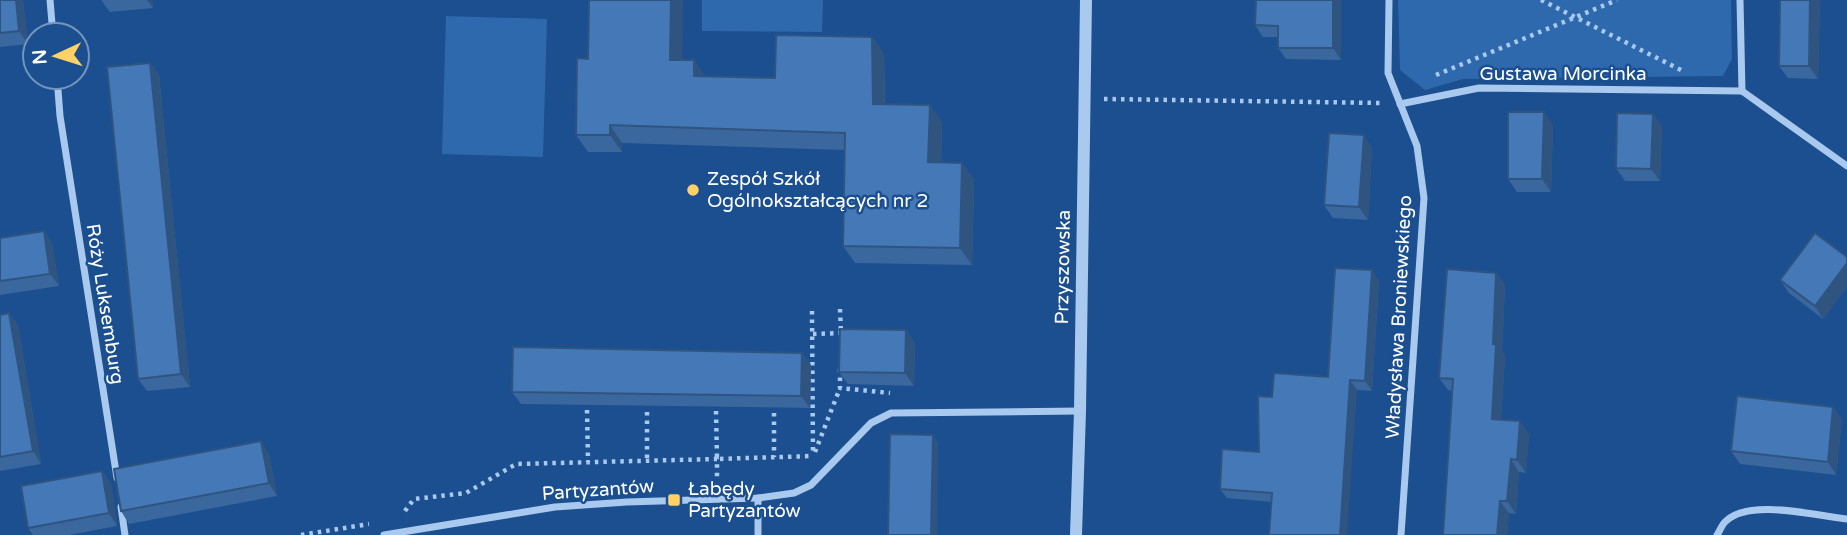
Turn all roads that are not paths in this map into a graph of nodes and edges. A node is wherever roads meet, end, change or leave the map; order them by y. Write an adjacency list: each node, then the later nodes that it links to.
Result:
1 (50, 0): 5 (street)
2 (1086, 0): 10 (street, Przyszowska)
3 (1389, 0): 8 (street)
4 (1740, 0): 7 (street)
5 (52, 21)
6 (58, 91): 11 (street, Róży Luksemburg)
7 (1742, 91): 8 (street, Gustawa Morcinka); 9 (street)
8 (1400, 103): 19 (street, Władysława Broniewskiego)
9 (1847, 166)
10 (1080, 411): 13 (street, Partyzantów); 18 (street, Przyszowska)
11 (117, 483)
12 (119, 496): 15 (street)
13 (758, 498): 16 (street, Partyzantów); 17 (street)
14 (1847, 519): 20 (street)
15 (125, 535)
16 (384, 535)
17 (758, 535)
18 (1076, 535)
19 (1401, 535)
20 (1717, 535)

